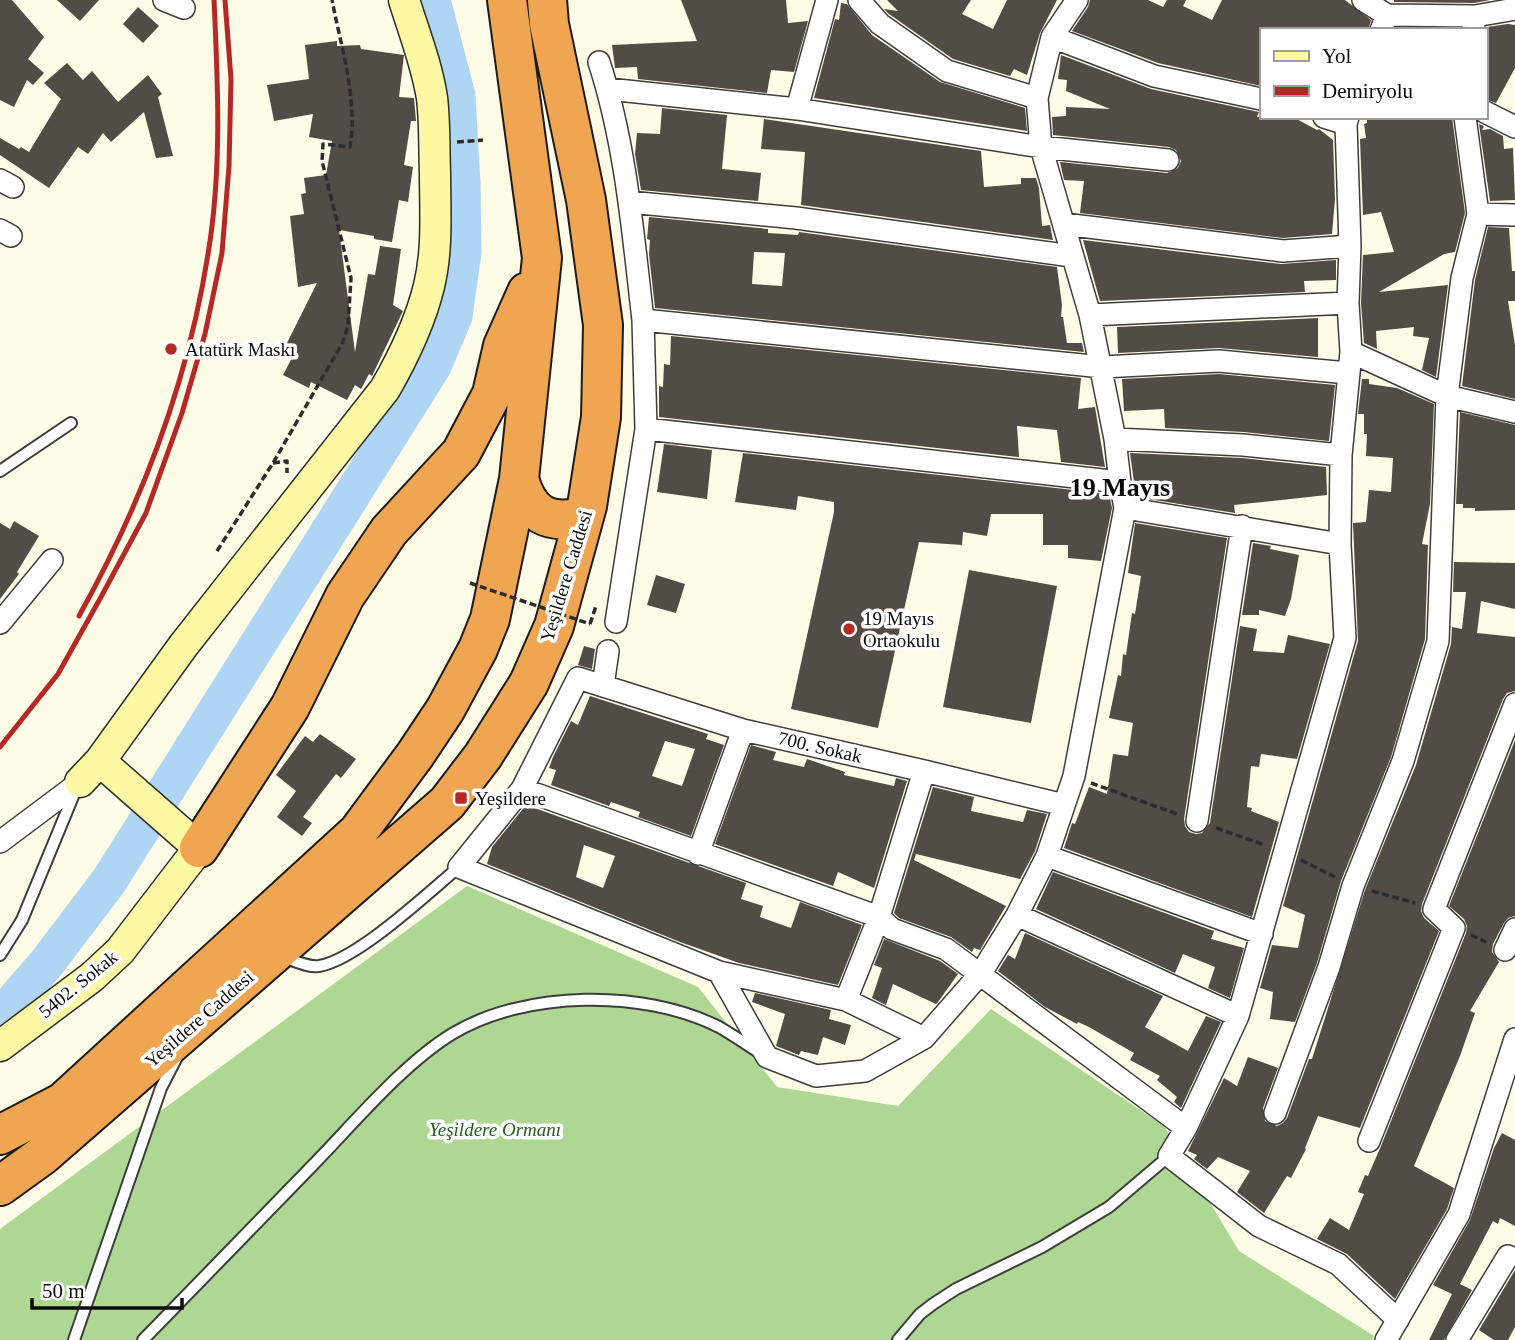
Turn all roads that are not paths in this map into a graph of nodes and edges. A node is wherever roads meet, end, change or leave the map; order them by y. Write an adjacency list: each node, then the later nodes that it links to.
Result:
1 (164, 0): 9 (street)
2 (404, 0): 60 (street)
3 (499, 0): 16 (highway)
4 (507, 0): 16 (highway, Yeşildere Caddesi)
5 (827, 0): 20 (street)
6 (859, 0): 18 (street)
7 (1077, 0): 14 (street)
8 (1363, 0): 12 (street)
9 (183, 4)
10 (549, 8): 49 (highway, Yeşildere Caddesi)
11 (1515, 9): 13 (street)
12 (1384, 22): 13 (street)
13 (1474, 23)
14 (1052, 37): 18 (street); 19 (street)
15 (599, 62): 17 (street)
16 (516, 74): 33 (highway, Yeşildere Caddesi)
17 (608, 89): 20 (street); 27 (street)
18 (1037, 98): 25 (street)
19 (1260, 99)
20 (797, 109): 25 (street)
21 (1487, 113): 24 (street)
22 (1465, 119): 28 (street)
23 (1347, 120): 31 (street)
24 (1515, 128)
25 (1041, 147): 26 (street); 30 (street)
26 (1168, 160)
27 (629, 202): 32 (street); 36 (street)
28 (1478, 214): 29 (street); 39 (street)
29 (1515, 215)
30 (1064, 224): 31 (street); 32 (street)
31 (1350, 246): 34 (street)
32 (1072, 256): 35 (street)
33 (542, 258): 46 (highway, Yeşildere Caddesi); 64 (highway)
34 (1348, 303): 35 (street); 37 (street)
35 (1090, 315): 38 (street)
36 (643, 320): 38 (street); 42 (street)
37 (1349, 363): 38 (street); 39 (street); 44 (street)
38 (1102, 367): 43 (street)
39 (1447, 396): 40 (street); 85 (street)
40 (1515, 412)
41 (71, 422): 45 (lane)
42 (646, 429): 47 (street); 53 (street)
43 (1115, 439): 44 (street); 47 (street)
44 (1341, 455): 51 (street)
45 (0, 471)
46 (519, 479): 49 (highway); 87 (highway, Yeşildere Caddesi)
47 (1120, 482): 48 (street)
48 (1125, 508): 50 (street); 62 (street)
49 (583, 517): 74 (highway, Yeşildere Caddesi)
50 (1242, 526): 51 (street); 63 (street)
51 (1340, 544): 72 (street)
52 (52, 560): 54 (street)
53 (616, 622)
54 (0, 623)
55 (608, 651): 56 (street)
56 (603, 686): 58 (street, 700. Sokak); 61 (street, 700. Sokak)
57 (1515, 704): 88 (street)
58 (743, 730): 59 (street, 700. Sokak); 66 (street)
59 (924, 771): 62 (street, 700. Sokak); 70 (street)
60 (98, 773): 64 (street); 65 (street); 75 (lane)
61 (522, 789): 66 (street); 68 (street)
62 (1064, 806): 67 (street)
63 (1197, 821)
64 (190, 839): 83 (street, 5402. Sokak)
65 (0, 842)
66 (698, 854): 70 (street)
67 (1047, 856): 69 (street); 72 (street)
68 (459, 867): 74 (lane); 76 (street)
69 (1017, 915): 77 (street); 79 (street)
70 (879, 917): 77 (street); 78 (street)
71 (1515, 929): 73 (street)
72 (1262, 933): 79 (street)
73 (1505, 950)
74 (273, 954): 80 (highway, Yeşildere Caddesi)
75 (0, 955)
76 (719, 972): 78 (street); 84 (street)
77 (981, 973): 81 (street); 86 (street)
78 (846, 1000): 81 (street)
79 (1238, 1016): 86 (street)
80 (196, 1022): 89 (highway, Yeşildere Caddesi); 95 (lane)
81 (923, 1038): 84 (street)
82 (1515, 1039): 94 (street)
83 (0, 1046)
84 (767, 1057): 96 (lane)
85 (1275, 1113)
86 (1186, 1128): 90 (street)
87 (0, 1135)
88 (1369, 1142)
89 (43, 1155): 91 (highway, Yeşildere Caddesi); 92 (highway, Yeşildere Caddesi)
90 (1169, 1156): 94 (street); 97 (lane)
91 (0, 1173)
92 (0, 1184)
93 (1508, 1256): 99 (street)
94 (1398, 1320): 98 (street)
95 (74, 1340)
96 (143, 1340)
97 (898, 1340)
98 (1386, 1340)
99 (1457, 1340)

